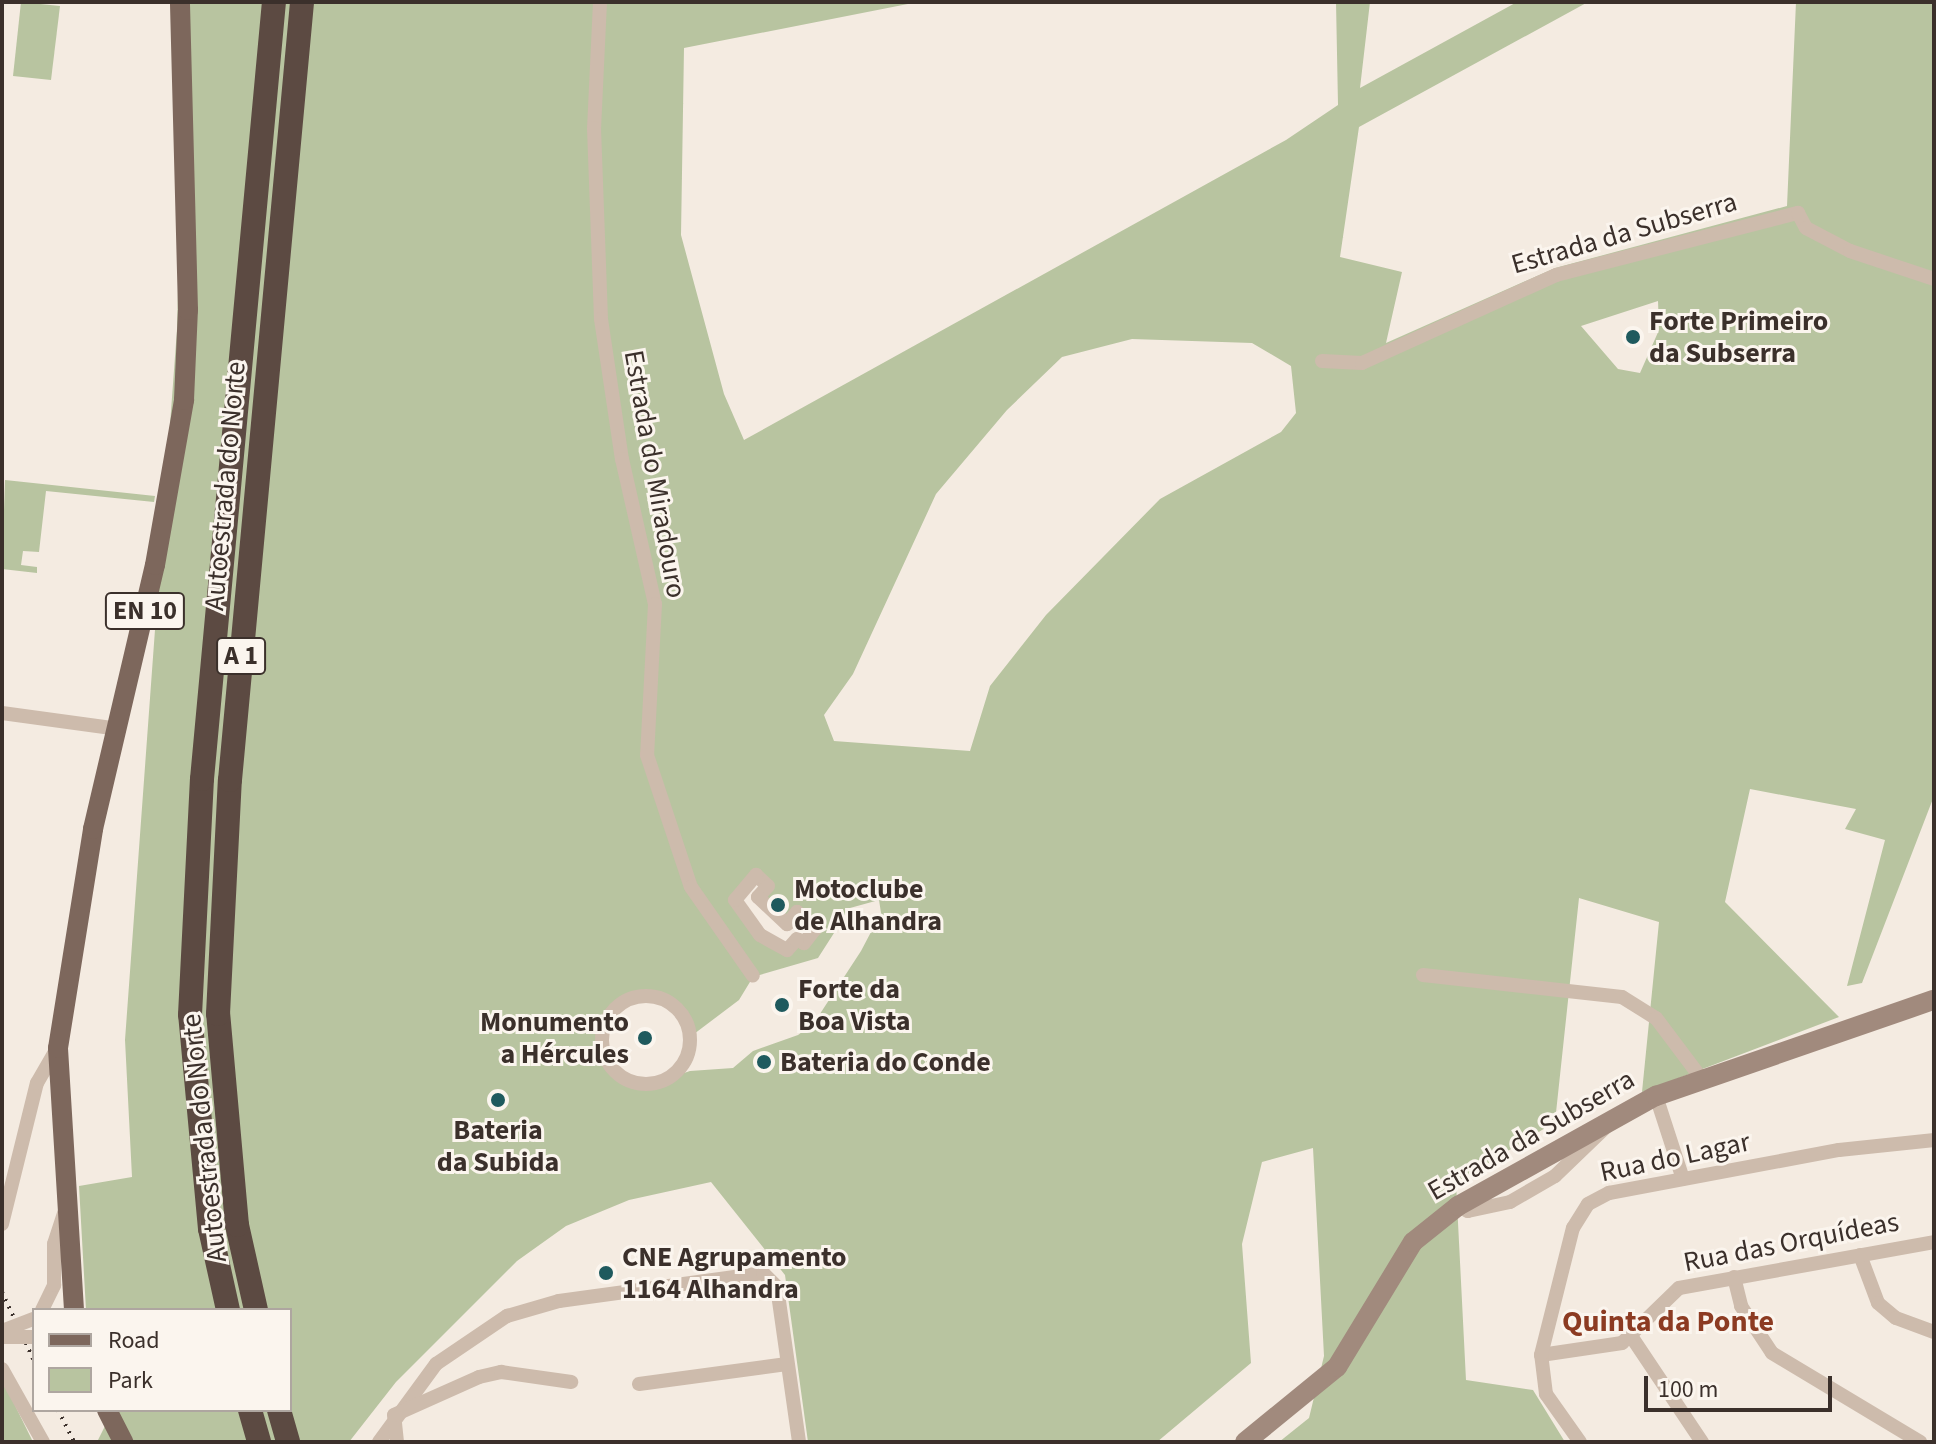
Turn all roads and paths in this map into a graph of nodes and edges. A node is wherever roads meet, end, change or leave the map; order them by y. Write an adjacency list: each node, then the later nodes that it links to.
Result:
1 (180, 2): 8 (main road, EN 10)
2 (274, 2): 26 (highway, Autoestrada do Norte / A 1)
3 (302, 2): 27 (highway, Autoestrada do Norte / A 1)
4 (600, 2): 11 (street, Estrada do Miradouro)
5 (1934, 279): 6 (street, Estrada da Subserra)
6 (1322, 361)
7 (2, 713): 8 (street)
8 (119, 729): 13 (main road, EN 10)
9 (768, 886): 9 (street)
10 (1423, 975): 15 (street)
11 (753, 976)
12 (1934, 1000): 15 (street, Estrada da Subserra)
13 (58, 1048): 19 (main road, EN 10); 20 (street)
14 (690, 1048): 14 (street)
15 (1701, 1078): 16 (street, Estrada da Subserra)
16 (1656, 1096): 18 (street); 50 (street, Estrada da Subserra)
17 (1934, 1140): 18 (street, Rua do Lagar)
18 (1683, 1179): 34 (street, Rua do Lagar)
19 (64, 1214): 24 (street); 25 (main road, EN 10)
20 (2, 1224)
21 (1934, 1242): 22 (street, Rua das Orquídeas)
22 (1860, 1255): 23 (street, Rua das Orquídeas); 30 (street)
23 (1734, 1277): 31 (street, Rua das Orquídeas); 53 (street)
24 (43, 1308)
25 (74, 1308)
26 (228, 1308)
27 (256, 1308)
28 (32, 1320): 29 (street, bridge)
29 (2, 1331)
30 (1934, 1332)
31 (1631, 1336): 34 (street, Rua das Orquídeas); 52 (street)
32 (2, 1337): 33 (street, bridge)
33 (32, 1337)
34 (1541, 1355): 51 (street, Rua do Lagar)
35 (787, 1364): 38 (street); 42 (street); 49 (street)
36 (3, 1371): 43 (street)
37 (571, 1382): 42 (street)
38 (639, 1384)
39 (108, 1412): 44 (main road)
40 (251, 1412): 45 (highway)
41 (280, 1412): 46 (highway)
42 (394, 1415): 47 (street); 48 (street)
43 (43, 1442)
44 (123, 1442)
45 (259, 1442)
46 (288, 1442)
47 (379, 1442)
48 (397, 1442)
49 (799, 1442)
50 (1245, 1442)
51 (1580, 1442)
52 (1702, 1442)
53 (1920, 1442)

